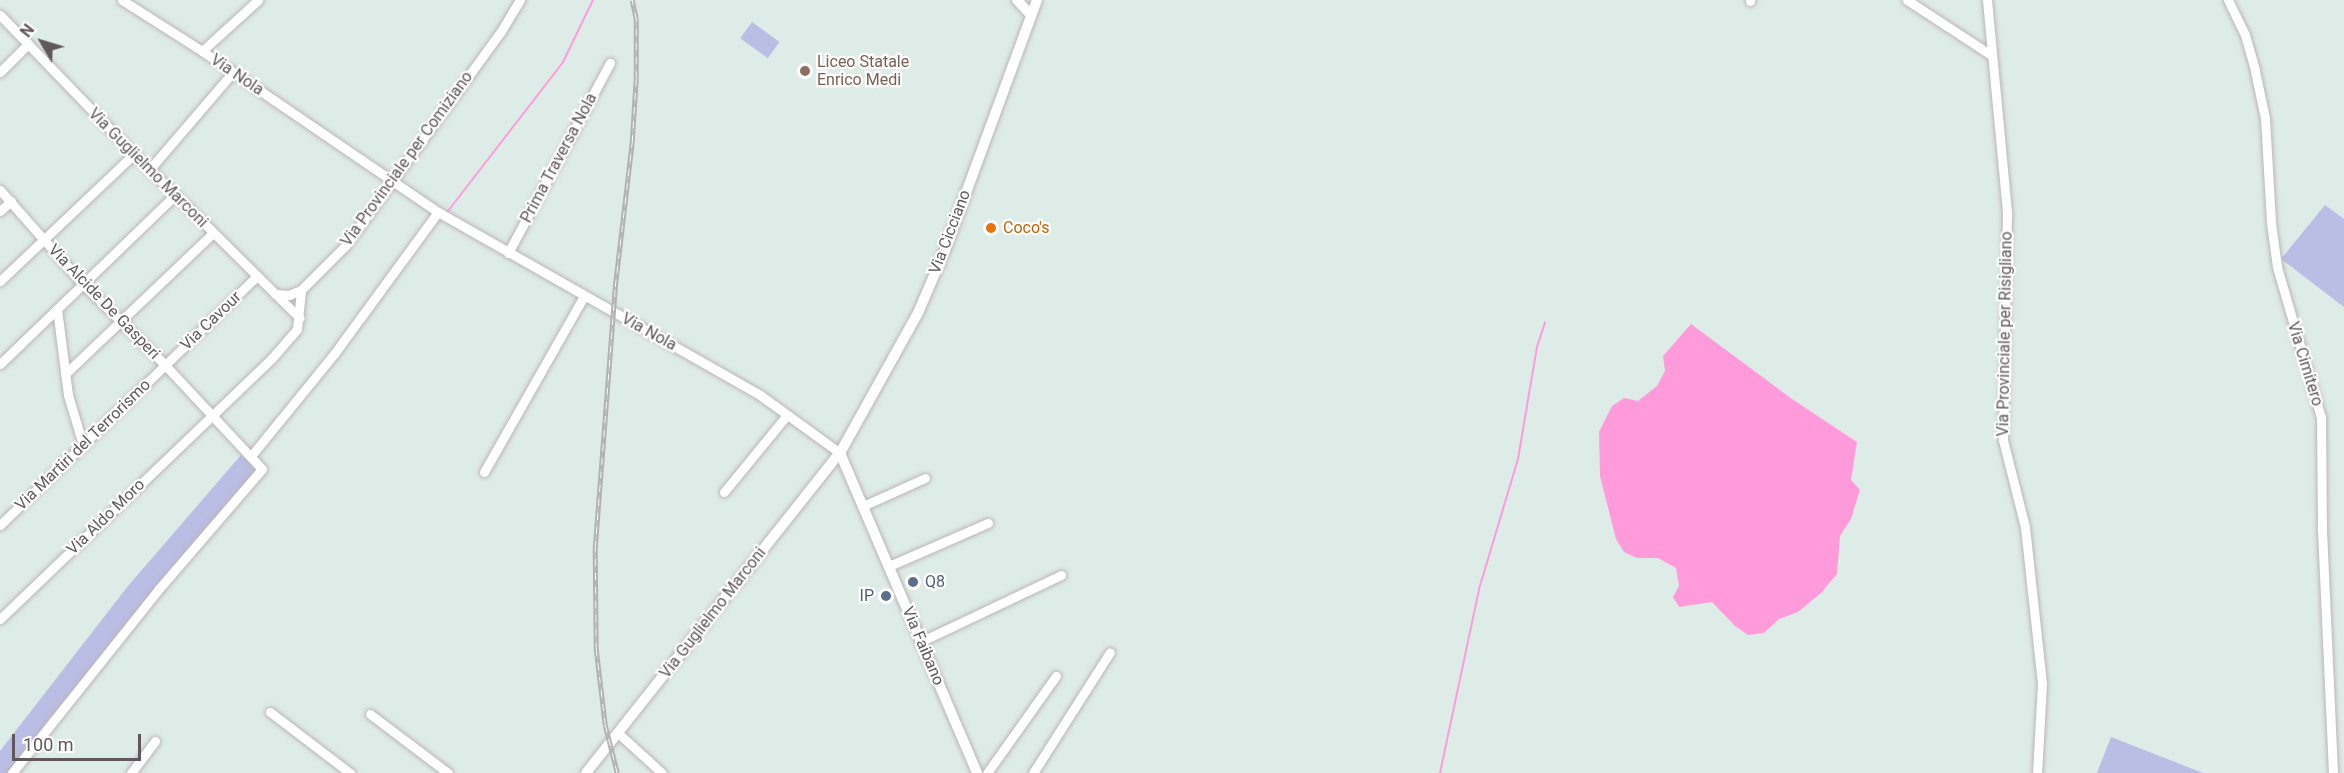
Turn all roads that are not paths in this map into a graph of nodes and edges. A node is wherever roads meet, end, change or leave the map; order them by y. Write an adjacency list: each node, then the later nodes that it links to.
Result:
1 (122, 0): 13 (street, Via Nola)
2 (258, 0): 13 (street)
3 (520, 0): 20 (street, Via Provinciale per Comiziano)
4 (1017, 0): 11 (street)
5 (1025, 0): 6 (street)
6 (1036, 0): 11 (street, Via Cicciano)
7 (1907, 0): 14 (street)
8 (1987, 0): 14 (street, Via Provinciale per Risigliano)
9 (2228, 0): 72 (street, Via Cimitero)
10 (0, 15): 12 (street, Via Guglielmo Marconi)
11 (1031, 15): 44 (street, Via Cicciano)
12 (28, 44): 16 (street); 18 (street, Via Guglielmo Marconi)
13 (202, 51): 17 (street, Via Nola)
14 (1992, 55): 71 (street, Via Provinciale per Risigliano)
15 (610, 63): 28 (street, Prima Traversa Nola)
16 (0, 72)
17 (232, 72): 19 (street); 20 (street, Via Nola)
18 (134, 154): 19 (street, Via Guglielmo Marconi); 27 (street)
19 (149, 170): 22 (street, Via Guglielmo Marconi)
20 (392, 182): 25 (street, Via Nola); 32 (street, Via Provinciale per Comiziano)
21 (0, 190): 23 (street, Via Alcide De Gasperi)
22 (175, 195): 26 (street, Via Guglielmo Marconi); 31 (street)
23 (11, 201): 24 (street); 27 (street, Via Alcide De Gasperi)
24 (0, 211)
25 (440, 213): 28 (street, Via Nola); 45 (street)
26 (213, 233): 29 (street, Via Guglielmo Marconi); 37 (street)
27 (44, 239): 30 (street); 31 (street, Via Alcide De Gasperi)
28 (508, 253): 34 (street, Via Nola)
29 (257, 276): 33 (street, Via Guglielmo Marconi); 39 (street, Via Cavour)
30 (0, 280)
31 (83, 284): 35 (street); 37 (street, Via Alcide De Gasperi)
32 (301, 290): 33 (street); 36 (street)
33 (275, 294): 36 (street, Via Guglielmo Marconi)
34 (584, 296): 42 (street, Via Nola); 46 (street)
35 (57, 309): 38 (street); 40 (street)
36 (300, 318): 41 (street, Via Aldo Moro)
37 (123, 321): 39 (street, Via Alcide De Gasperi); 40 (street)
38 (0, 364)
39 (165, 365): 41 (street, Via Alcide De Gasperi); 43 (street, Via Martiri del Terrorismo)
40 (65, 374): 43 (street)
41 (212, 415): 45 (street); 54 (street, Via Aldo Moro)
42 (787, 415): 44 (street, Via Nola); 48 (street)
43 (83, 445): 51 (street, Via Martiri del Terrorismo)
44 (840, 453): 49 (street, Via Faibano); 60 (street, Via Guglielmo Marconi)
45 (251, 456): 62 (street)
46 (484, 472)
47 (925, 478): 49 (street)
48 (724, 492)
49 (863, 506): 52 (street, Via Faibano)
50 (988, 523): 52 (street)
51 (0, 525)
52 (889, 566): 55 (street, Via Faibano)
53 (1061, 575): 55 (street)
54 (0, 618)
55 (922, 641): 68 (street, Via Faibano)
56 (1110, 652): 70 (street)
57 (1056, 676): 69 (street)
58 (270, 712): 64 (street)
59 (370, 714): 65 (street)
60 (618, 733): 66 (street, Via Guglielmo Marconi); 67 (street)
61 (155, 741): 63 (street)
62 (12, 773)
63 (131, 773)
64 (350, 773)
65 (448, 773)
66 (586, 773)
67 (662, 773)
68 (977, 773)
69 (987, 773)
70 (1033, 773)
71 (2037, 773)
72 (2333, 773)

